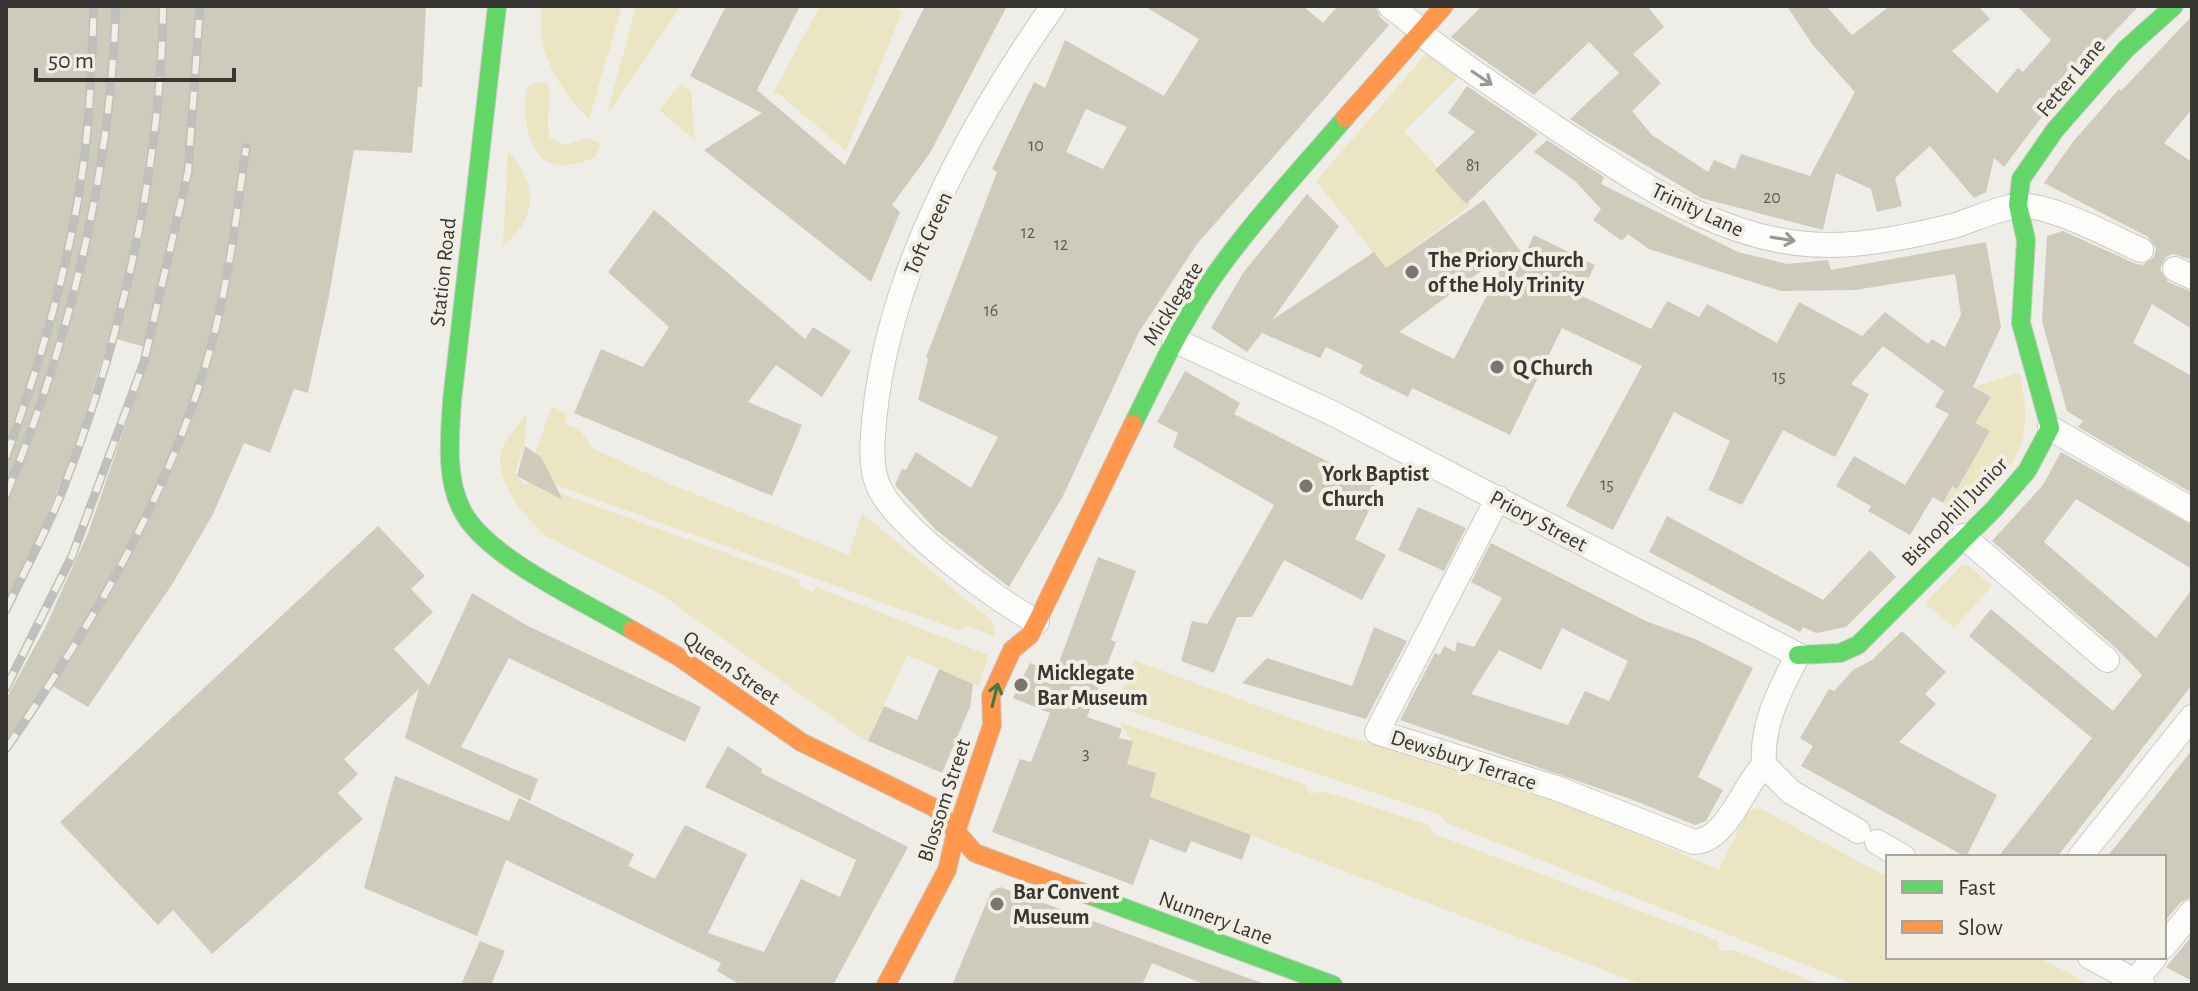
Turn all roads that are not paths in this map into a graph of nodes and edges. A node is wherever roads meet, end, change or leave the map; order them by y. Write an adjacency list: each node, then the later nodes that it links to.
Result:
1 (497, 6): 13 (street, Station Road)
2 (1053, 6): 15 (street, Toft Green)
3 (1390, 6): 6 (street, Trinity Lane)
4 (1444, 6): 6 (street, Micklegate)
5 (2174, 6): 7 (street, Fetter Lane)
6 (1420, 31): 7 (street, Trinity Lane, one-way to 7); 9 (street, Micklegate)
7 (2018, 198): 8 (street); 10 (street)
8 (2141, 250)
9 (1174, 340): 11 (street, Priory Street); 15 (street, Micklegate)
10 (2050, 428): 12 (street); 14 (street, Bishophill Junior)
11 (1498, 498): 16 (street, Priory Street); 20 (street, Dewsbury Terrace)
12 (2192, 510)
13 (482, 536): 21 (street, Queen Street)
14 (1963, 536): 16 (street, Bishophill Junior); 17 (street)
15 (1033, 628): 18 (street, Micklegate)
16 (1798, 655): 20 (street)
17 (2107, 660)
18 (1005, 666): 21 (street, Blossom Street, one-way to 18)
19 (2192, 717): 23 (street)
20 (1764, 765): 22 (street)
21 (956, 832): 29 (street, Blossom Street); 30 (street, Nunnery Lane)
22 (1899, 855)
23 (2082, 855)
24 (2192, 912): 25 (street)
25 (2166, 944)
26 (2094, 959): 28 (street)
27 (2154, 959): 28 (street)
28 (2139, 983)
29 (886, 985)
30 (1333, 985)

